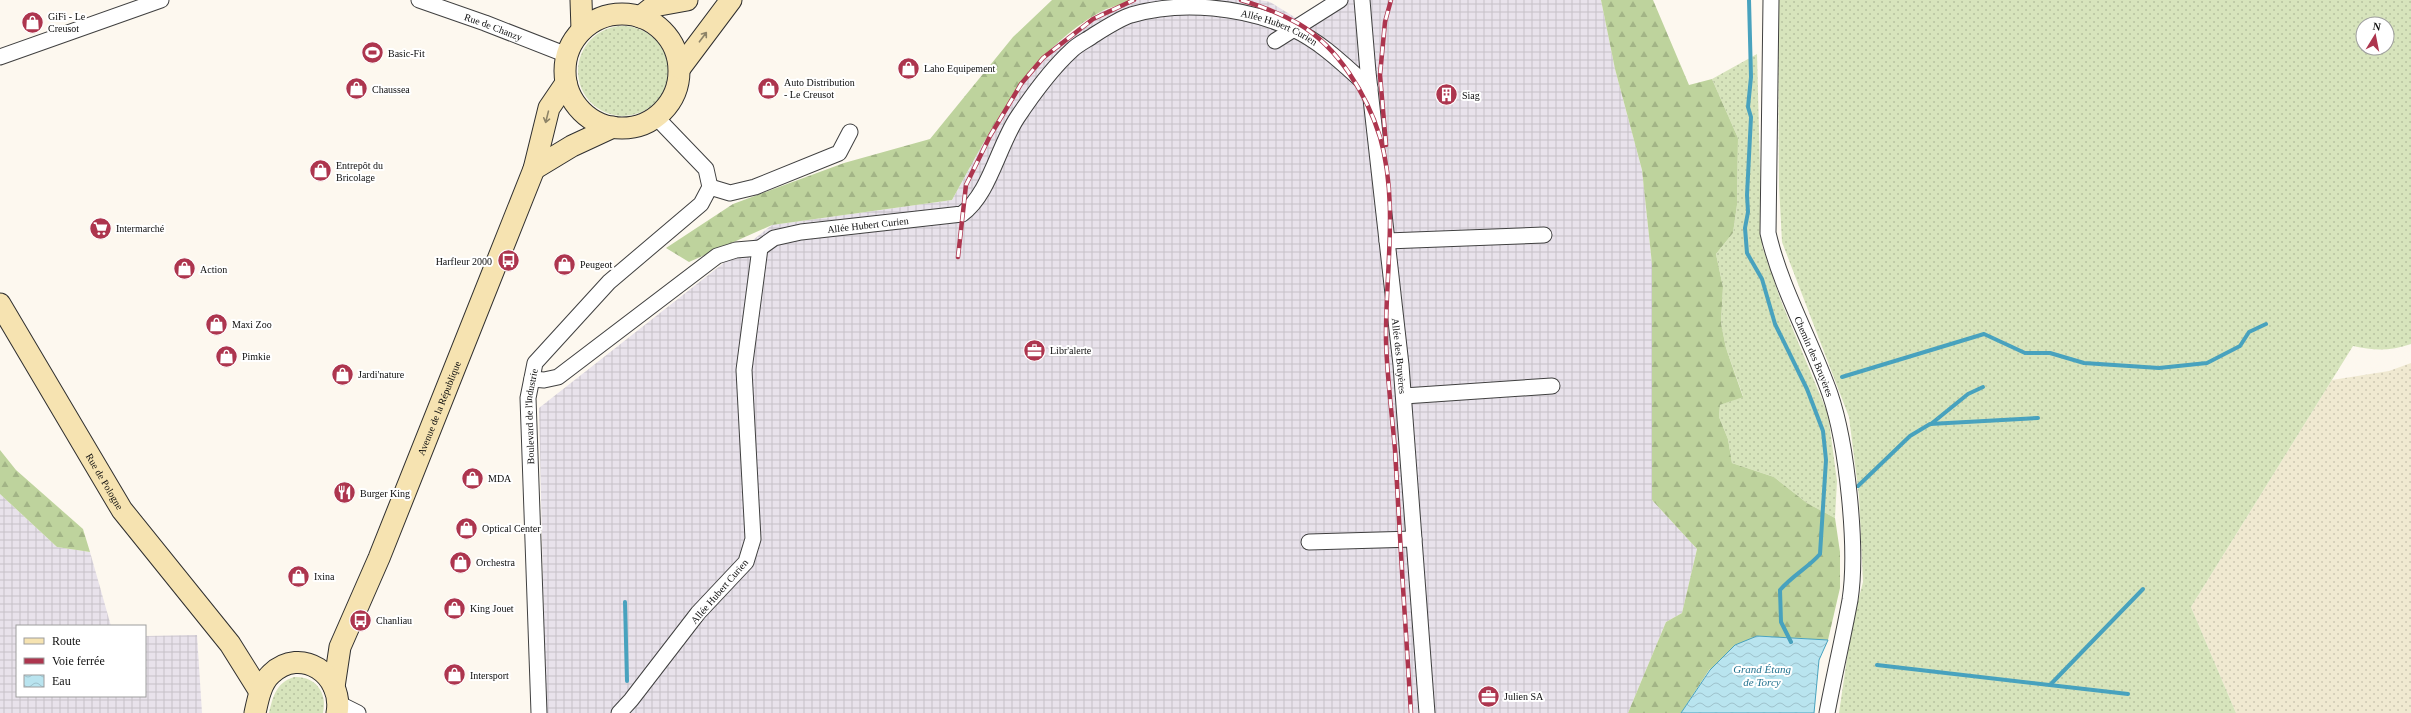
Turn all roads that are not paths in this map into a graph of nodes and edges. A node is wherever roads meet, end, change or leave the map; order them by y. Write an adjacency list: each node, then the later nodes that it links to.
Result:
1 (162, 0): 14 (street)
2 (419, 0): 13 (street, Rue de Chanzy)
3 (580, 0): 11 (street)
4 (687, 0): 9 (street)
5 (731, 0): 15 (street, one-way to 5)
6 (1340, 0): 10 (street)
7 (1362, 0): 17 (street, Allée des Bruyères)
8 (1771, 0): 43 (street, Chemin des Bruyères)
9 (624, 10): 11 (street); 15 (street)
10 (1293, 29): 12 (street); 17 (street, Allée Hubert Curien); 25 (street, Allée Hubert Curien)
11 (582, 30): 13 (street)
12 (1275, 41)
13 (567, 55): 16 (street)
14 (0, 57)
15 (680, 68): 18 (street)
16 (566, 83): 19 (street); 21 (street, Avenue de la République, one-way to 21)
17 (1370, 88): 24 (street, Allée des Bruyères)
18 (656, 117): 19 (street); 22 (street)
19 (613, 128): 21 (street)
20 (850, 132): 22 (street)
21 (534, 169): 33 (street, Avenue de la République)
22 (710, 187): 27 (street, Boulevard de l'Industrie)
23 (1544, 235): 24 (street)
24 (1387, 241): 29 (street, Allée des Bruyères)
25 (760, 248): 27 (street); 41 (street, Allée Hubert Curien)
26 (0, 304): 32 (street, Rue de Pologne)
27 (532, 379): 40 (street, Boulevard de l'Industrie)
28 (1552, 386): 29 (street)
29 (1404, 396): 30 (street, Allée des Bruyères)
30 (1414, 539): 31 (street); 42 (street, Allée des Bruyères)
31 (1309, 542)
32 (230, 644): 35 (street, Rue de Pologne); 36 (street, Rue de Pologne)
33 (340, 647): 34 (street); 37 (street, Avenue de la République)
34 (313, 666): 35 (street); 37 (street)
35 (277, 670): 36 (street)
36 (260, 692): 38 (street)
37 (336, 701): 39 (street)
38 (255, 713)
39 (358, 713)
40 (539, 713)
41 (619, 713)
42 (1427, 713)
43 (1827, 713)

